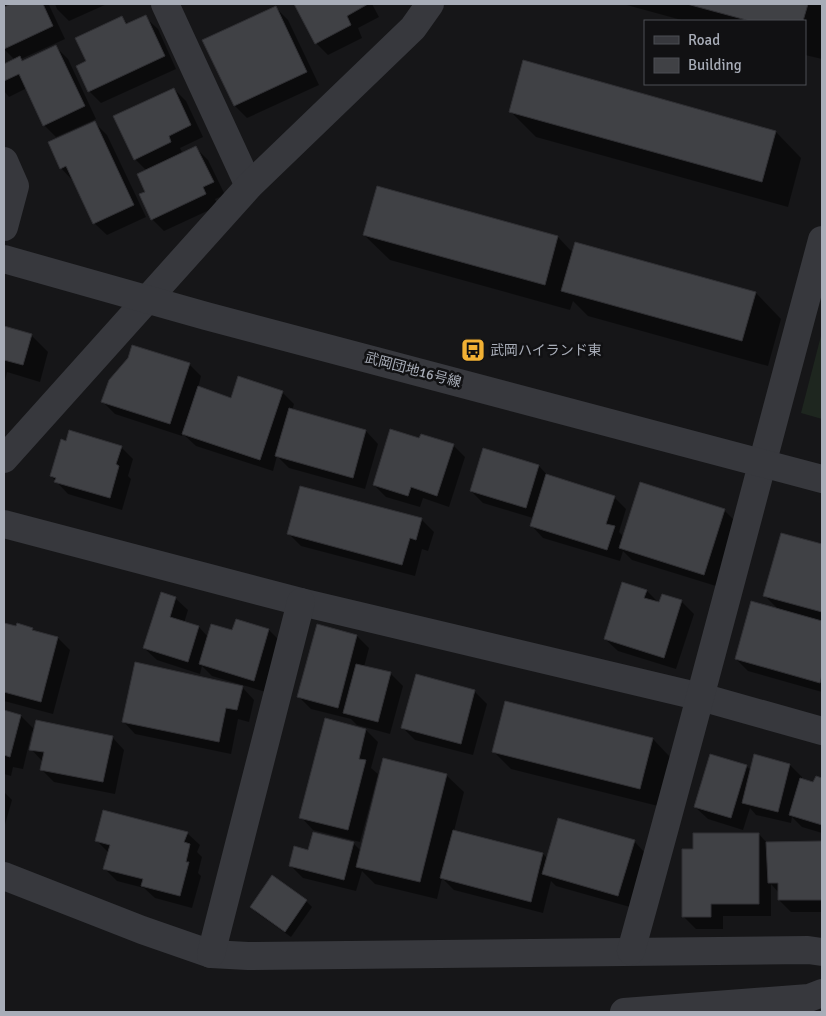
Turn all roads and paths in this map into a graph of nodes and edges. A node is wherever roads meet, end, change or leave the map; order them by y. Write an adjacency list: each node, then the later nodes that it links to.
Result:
1 (165, 4): 5 (street)
2 (430, 4): 3 (street)
3 (408, 16): 5 (street)
4 (4, 161): 6 (street)
5 (249, 186): 9 (street)
6 (4, 228)
7 (822, 240): 11 (street)
8 (4, 259): 9 (street, 武岡団地16号線)
9 (147, 300): 10 (street); 11 (street, 武岡団地16号線)
10 (4, 459)
11 (762, 462): 12 (street, 武岡団地16号線); 15 (street)
12 (822, 479)
13 (4, 524): 14 (street)
14 (302, 602): 15 (street); 20 (street)
15 (701, 697): 16 (street); 18 (street)
16 (822, 731)
17 (4, 876): 20 (street)
18 (631, 951): 19 (street); 20 (street)
19 (822, 952)
20 (211, 954)
21 (822, 993): 22 (street)
22 (624, 1012)

